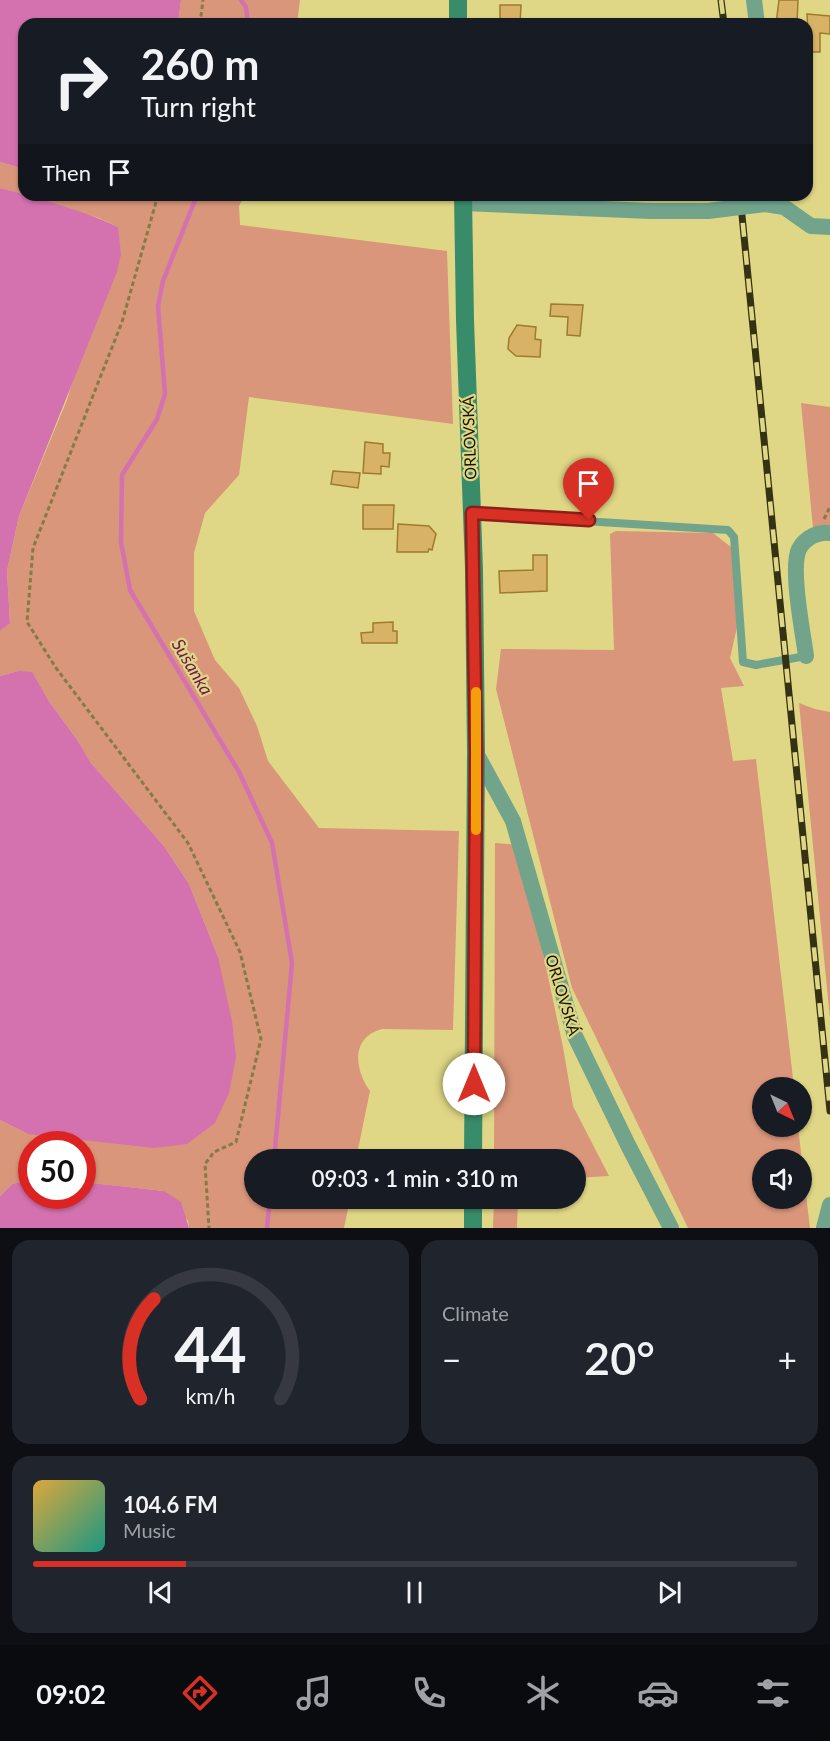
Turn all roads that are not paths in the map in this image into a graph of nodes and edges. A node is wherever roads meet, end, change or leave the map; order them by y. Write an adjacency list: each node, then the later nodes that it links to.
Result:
1 (458, 0): 3 (main road)
2 (754, 0): 4 (street)
3 (458, 18)
4 (756, 18)
5 (463, 201): 9 (main road, ORLOVSKÁ)
6 (494, 201): 7 (street, bridge)
7 (783, 201): 8 (street)
8 (830, 227)
9 (472, 513): 11 (lane); 12 (main road, ORLOVSKÁ)
10 (830, 532): 11 (street)
11 (806, 656)
12 (476, 753): 13 (main road, ORLOVSKÁ); 17 (street, ORLOVSKÁ)
13 (473, 1149)
14 (830, 1205): 18 (street)
15 (473, 1209): 16 (main road)
16 (473, 1228)
17 (671, 1228)
18 (824, 1228)

